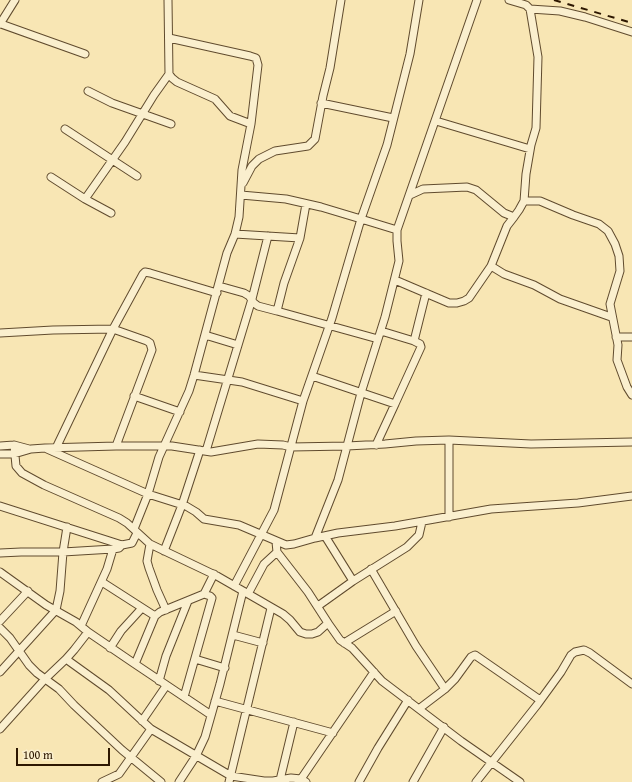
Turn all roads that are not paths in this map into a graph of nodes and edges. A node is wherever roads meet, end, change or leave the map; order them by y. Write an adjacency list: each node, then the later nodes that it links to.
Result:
1 (15, 0): 8 (street)
2 (168, 0): 10 (street)
3 (340, 0): 14 (street)
4 (419, 0): 16 (street)
5 (477, 0): 17 (street)
6 (509, 0): 7 (street)
7 (530, 9): 9 (street); 21 (street)
8 (0, 24): 11 (street)
9 (632, 32)
10 (169, 38): 12 (street); 19 (street)
11 (85, 54)
12 (169, 74): 15 (street); 19 (street)
13 (88, 91): 15 (street)
14 (321, 103): 16 (street); 25 (street)
15 (142, 114): 18 (street); 22 (street)
16 (393, 118): 33 (street)
17 (436, 121): 21 (street); 27 (street)
18 (171, 124)
19 (251, 124): 25 (street)
20 (65, 129): 22 (street)
21 (530, 149): 29 (street)
22 (112, 160): 23 (street); 28 (street)
23 (137, 176)
24 (50, 177): 28 (street)
25 (242, 185): 26 (street)
26 (241, 195): 30 (street); 35 (street)
27 (410, 195): 32 (street); 34 (street)
28 (85, 199): 31 (street)
29 (524, 201): 32 (street); 44 (street)
30 (306, 204): 33 (street); 37 (street)
31 (110, 213)
32 (514, 217): 38 (street)
33 (361, 219): 34 (street); 45 (street)
34 (398, 230): 39 (street)
35 (235, 234): 36 (street); 40 (street)
36 (268, 236): 37 (street); 42 (street)
37 (300, 238): 43 (street)
38 (491, 266): 41 (street); 44 (street)
39 (395, 280): 41 (street); 47 (street)
40 (218, 290): 42 (street); 46 (street); 49 (street)
41 (426, 293): 53 (street)
42 (252, 299): 43 (street); 54 (street)
43 (277, 311): 45 (street)
44 (612, 317): 50 (street)
45 (329, 325): 52 (street); 56 (street)
46 (113, 329): 48 (street); 60 (street); 74 (street)
47 (381, 331): 52 (street); 53 (street)
48 (0, 333)
49 (205, 335): 54 (street); 55 (street)
50 (616, 337): 51 (street); 59 (street)
51 (632, 337)
52 (378, 339): 58 (street)
53 (414, 340): 62 (street)
54 (238, 345): 57 (street)
55 (194, 375): 57 (street); 63 (street)
56 (312, 376): 58 (street); 61 (street)
57 (226, 379): 61 (street); 76 (street)
58 (361, 393): 62 (street); 71 (street)
59 (632, 395)
60 (134, 396): 63 (street); 69 (street)
61 (303, 402): 72 (street)
62 (395, 404): 67 (street)
63 (180, 412): 70 (street)
64 (449, 440): 65 (street); 67 (street); 83 (street)
65 (632, 442)
66 (14, 445): 68 (street); 75 (street); 78 (street)
67 (376, 445): 71 (street)
68 (0, 446)
69 (116, 446): 70 (street); 74 (street)
70 (165, 446): 76 (street); 79 (street)
71 (347, 446): 72 (street); 89 (street)
72 (291, 447): 76 (street); 87 (street)
73 (45, 448): 74 (street); 75 (street); 79 (street)
74 (56, 448)
75 (31, 449): 78 (street)
76 (203, 451): 81 (street)
77 (0, 454): 78 (street)
78 (14, 454): 86 (street)
79 (148, 494): 81 (street); 86 (street)
80 (632, 496): 83 (street)
81 (182, 505): 87 (street); 94 (street)
82 (0, 506): 85 (street)
83 (449, 517): 84 (street)
84 (422, 522): 88 (street); 98 (street)
85 (67, 527): 91 (street); 95 (street)
86 (136, 531): 91 (street); 92 (street)
87 (261, 534): 90 (street); 103 (street)
88 (325, 536): 89 (street); 101 (street)
89 (315, 538): 90 (street)
90 (276, 542): 96 (street)
91 (122, 544): 93 (street)
92 (150, 544): 94 (street); 112 (street)
93 (113, 549): 95 (street); 102 (street)
94 (164, 551): 100 (street)
95 (63, 552): 97 (street); 111 (street)
96 (277, 552): 105 (street); 108 (street)
97 (0, 554)
98 (371, 569): 101 (street); 113 (street)
99 (0, 572): 104 (street)
100 (214, 574): 103 (street); 106 (street)
101 (353, 581): 108 (street)
102 (102, 582): 109 (street); 117 (street)
103 (234, 586): 105 (street)
104 (28, 591): 111 (street); 115 (street)
105 (246, 593): 110 (street); 120 (street)
106 (204, 594): 107 (street); 126 (street)
107 (188, 601): 112 (street); 132 (street)
108 (318, 606): 116 (street)
109 (142, 608): 114 (street); 123 (street)
110 (272, 608): 116 (street); 121 (street)
111 (56, 610): 117 (street); 124 (street)
112 (166, 610): 114 (street)
113 (396, 611): 122 (street); 135 (street)
114 (156, 616): 127 (street)
115 (0, 621)
116 (328, 623): 122 (street)
117 (81, 626): 119 (street)
118 (0, 628): 124 (street)
119 (88, 632): 123 (street); 125 (street)
120 (233, 635): 121 (street); 128 (street)
121 (263, 643): 141 (street)
122 (344, 643): 130 (street)
123 (110, 648): 127 (street)
124 (19, 651): 129 (street); 131 (street)
125 (66, 659): 131 (street); 143 (street)
126 (195, 659): 128 (street); 136 (street)
127 (135, 664): 132 (street)
128 (225, 668): 139 (street)
129 (0, 672)
130 (374, 672): 137 (street); 148 (street)
131 (45, 679): 146 (street); 150 (street)
132 (159, 681): 134 (street)
133 (632, 684): 138 (street)
134 (166, 686): 136 (street); 143 (street)
135 (445, 688): 138 (street); 140 (street)
136 (184, 697): 142 (street)
137 (408, 700): 140 (street); 158 (street)
138 (540, 700): 151 (street)
139 (215, 701): 141 (street); 142 (street)
140 (420, 708): 145 (street)
141 (248, 710): 144 (street); 152 (street)
142 (211, 715): 149 (street)
143 (142, 720): 147 (street)
144 (294, 722): 148 (street); 153 (street)
145 (444, 727): 151 (street); 159 (street)
146 (0, 729)
147 (151, 729): 149 (street); 150 (street)
148 (333, 733): 155 (street)
149 (196, 756): 152 (street); 157 (street)
150 (130, 757): 154 (street); 156 (street)
151 (492, 763): 160 (street); 161 (street)
152 (230, 779): 153 (street)
153 (285, 780): 155 (street)
154 (156, 781)
155 (303, 781)
156 (102, 782)
157 (179, 782)
158 (359, 782)
159 (413, 782)
160 (476, 782)
161 (520, 782)

